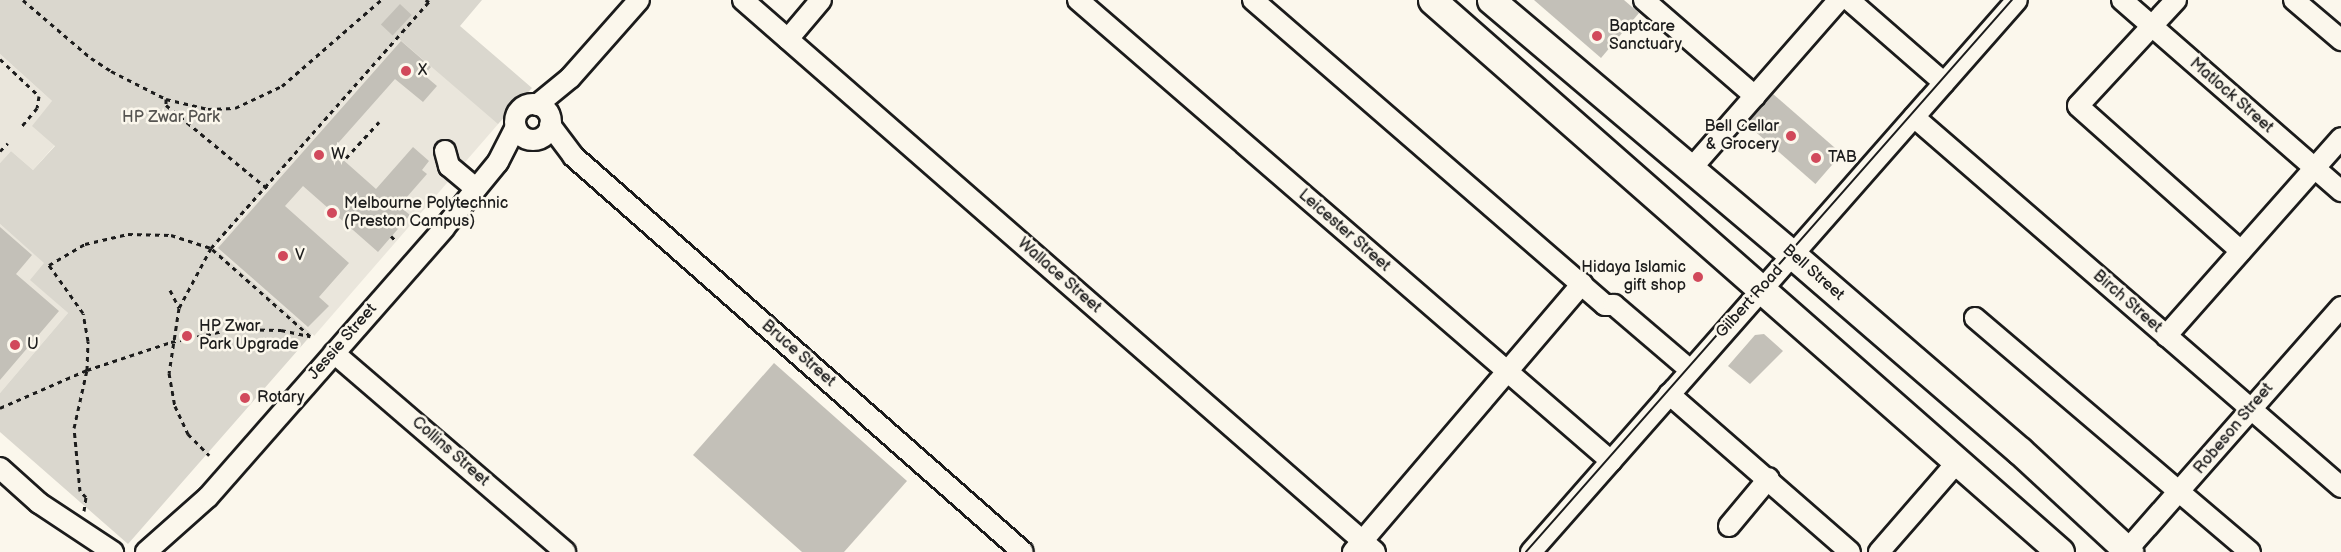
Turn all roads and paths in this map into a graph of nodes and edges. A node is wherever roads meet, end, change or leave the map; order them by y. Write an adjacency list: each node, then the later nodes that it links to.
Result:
1 (24, 0): 24 (path)
2 (381, 0): 24 (path)
3 (426, 0): 38 (path)
4 (639, 0): 27 (street, Jessie Street)
5 (742, 0): 19 (street, Wallace Street)
6 (821, 0): 19 (street)
7 (1078, 0): 58 (street, Leicester Street)
8 (1253, 0): 47 (street)
9 (1432, 0): 48 (highway)
10 (1491, 0): 37 (highway, Bell Street)
11 (1644, 0): 23 (street)
12 (1839, 0): 23 (street)
13 (1849, 0): 22 (street)
14 (2017, 0): 22 (street, Gilbert Road)
15 (2122, 0): 18 (street, Matlock Street)
16 (2176, 0): 18 (street)
17 (2294, 0): 20 (street)
18 (2153, 27): 36 (street, Matlock Street); 45 (street)
19 (788, 39): 73 (street, Wallace Street)
20 (2341, 40)
21 (0, 59): 28 (path)
22 (1944, 83): 25 (street, Gilbert Road)
23 (1755, 96): 37 (street)
24 (166, 99): 38 (path)
25 (1914, 117): 46 (street, Gilbert Road); 53 (street, Birch Street)
26 (379, 122): 32 (path)
27 (541, 125): 29 (street, Bruce Street); 29 (street, Jessie Street); 35 (street, Jessie Street); 80 (street, Bruce Street)
28 (21, 127)
29 (516, 127): 35 (street, Jessie Street)
30 (2341, 138): 36 (street)
31 (8, 143): 33 (path)
32 (334, 148)
33 (0, 151)
34 (445, 151): 39 (street)
35 (498, 162): 39 (street, Jessie Street)
36 (2314, 169): 41 (street, Matlock Street); 45 (street)
37 (1690, 170): 46 (highway, Bell Street)
38 (265, 186): 40 (path); 44 (path)
39 (476, 189): 55 (street, Jessie Street)
40 (269, 190)
41 (2341, 191)
42 (391, 236): 43 (path)
43 (397, 242)
44 (211, 248): 51 (path); 54 (path); 56 (path)
45 (2241, 251): 53 (street)
46 (1792, 254): 48 (street, Gilbert Road); 74 (highway, Bell Street)
47 (1582, 284): 57 (street); 58 (street)
48 (1761, 288): 57 (street, Gilbert Road); 64 (highway)
49 (170, 290): 51 (path)
50 (2341, 307): 61 (street, Robeson Street)
51 (179, 308): 54 (path)
52 (1975, 318): 68 (street)
53 (2166, 336): 61 (street, Birch Street)
54 (171, 342): 56 (path); 62 (path)
55 (334, 353): 71 (street, Jessie Street); 79 (street, Collins Street)
56 (87, 370): 60 (path); 70 (path)
57 (1690, 370): 59 (street, Gilbert Road)
58 (1507, 373): 63 (street, Leicester Street); 73 (street)
59 (1669, 394): 63 (street, Gilbert Road); 66 (street)
60 (0, 408)
61 (2250, 409): 67 (street, Birch Street); 68 (street, Robeson Street)
62 (209, 455)
63 (1611, 461): 81 (street, Gilbert Road)
64 (1958, 461): 83 (street); 84 (highway)
65 (0, 468): 69 (street)
66 (1769, 478): 72 (street); 82 (street)
67 (2341, 487)
68 (2181, 491): 74 (street, Robeson Street); 85 (street)
69 (39, 503): 75 (street); 76 (street)
70 (84, 505)
71 (185, 519): 77 (street, Jessie Street); 78 (street, Jessie Street)
72 (1729, 526)
73 (1363, 548)
74 (2128, 551)
75 (86, 552)
76 (113, 552)
77 (146, 552)
78 (164, 552)
79 (565, 552)
80 (1023, 552)
81 (1531, 552)
82 (1850, 552)
83 (1879, 552)
84 (2060, 552)
85 (2250, 552)

